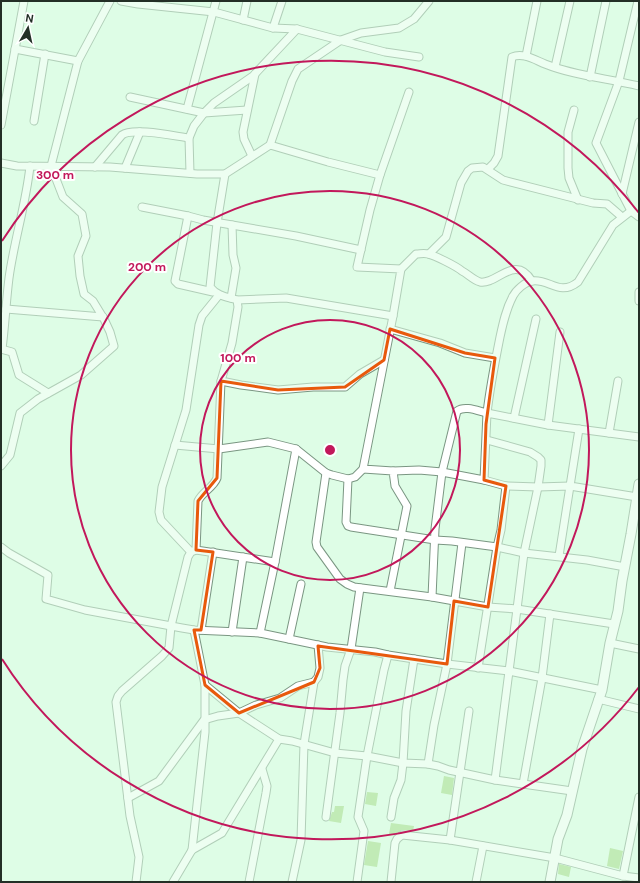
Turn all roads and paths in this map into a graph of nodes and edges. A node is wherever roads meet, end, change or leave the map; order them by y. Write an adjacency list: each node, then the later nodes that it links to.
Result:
1 (24, 1): 17 (street)
2 (110, 1): 21 (street)
3 (121, 1): 12 (street)
4 (216, 1): 12 (street)
5 (247, 1): 13 (street)
6 (282, 1): 14 (street)
7 (429, 1): 16 (street)
8 (537, 1): 19 (street)
9 (570, 1): 22 (street)
10 (606, 1): 24 (street)
11 (638, 1): 25 (street)
12 (214, 12): 13 (street); 30 (street)
13 (243, 20): 14 (street)
14 (273, 28): 15 (street)
15 (297, 29): 16 (street); 23 (street)
16 (342, 40): 20 (street); 39 (street)
17 (15, 49): 18 (street); 29 (street)
18 (45, 54): 21 (street); 34 (street)
19 (526, 56): 22 (street); 46 (street)
20 (419, 58)
21 (78, 61): 43 (street)
22 (555, 67): 24 (street)
23 (255, 74): 31 (street); 33 (street)
24 (590, 77): 25 (street)
25 (619, 81): 26 (street); 50 (street)
26 (639, 86)
27 (409, 92): 49 (street)
28 (130, 97): 30 (street)
29 (3, 102): 36 (street)
30 (186, 109): 33 (street)
31 (247, 110): 33 (street); 40 (street)
32 (574, 110): 51 (street)
33 (204, 113): 38 (street)
34 (34, 121)
35 (639, 122): 50 (street)
36 (1, 125)
37 (140, 132): 38 (street); 44 (street); 45 (street)
38 (189, 138): 47 (street)
39 (270, 144): 40 (street); 49 (street)
40 (252, 156): 48 (street)
41 (1, 163): 42 (street)
42 (30, 166): 43 (street); 67 (street)
43 (50, 166): 44 (street); 69 (street)
44 (95, 167): 45 (street)
45 (125, 168): 47 (street)
46 (488, 169): 51 (street); 60 (street)
47 (190, 173): 48 (street)
48 (225, 174): 57 (street)
49 (380, 174): 59 (street)
50 (622, 194): 53 (street)
51 (578, 200): 55 (street)
52 (142, 207): 54 (street)
53 (631, 211): 55 (street); 56 (street)
54 (188, 216): 57 (street); 64 (street)
55 (622, 217): 62 (street)
56 (639, 217)
57 (217, 223): 58 (street); 64 (street)
58 (232, 226): 59 (street); 65 (street)
59 (361, 250): 61 (street)
60 (430, 254): 61 (street); 62 (street)
61 (401, 269): 68 (street)
62 (532, 281): 74 (street)
63 (639, 292): 66 (street)
64 (216, 293): 65 (street); 86 (street)
65 (234, 299): 68 (street); 76 (street)
66 (639, 301)
67 (6, 309): 69 (street); 73 (street)
68 (394, 316): 71 (street)
69 (103, 317): 78 (street)
70 (536, 319): 80 (street)
71 (390, 329): 74 (street); 75 (street)
72 (560, 332): 81 (street)
73 (2, 349): 78 (street)
74 (495, 358): 79 (street)
75 (384, 360): 76 (street); 90 (street)
76 (221, 380): 87 (street)
77 (618, 381): 83 (street)
78 (48, 394): 89 (street)
79 (487, 413): 80 (street); 85 (street); 92 (street)
80 (514, 418): 81 (street)
81 (548, 425): 82 (street)
82 (579, 429): 83 (street); 98 (street)
83 (609, 433): 84 (street)
84 (639, 437)
85 (487, 440): 95 (street); 99 (street)
86 (175, 446): 87 (street); 107 (street)
87 (219, 449): 88 (street); 107 (street)
88 (296, 449): 93 (street); 112 (street)
89 (1, 466)
90 (363, 468): 91 (street); 94 (street)
91 (393, 471): 92 (street); 102 (street)
92 (442, 472): 95 (street); 103 (street)
93 (326, 473): 94 (street); 115 (street)
94 (348, 479): 102 (street)
95 (484, 480): 97 (street)
96 (639, 484): 100 (street)
97 (506, 486): 99 (street); 106 (street)
98 (570, 486): 99 (street); 100 (street); 110 (street)
99 (538, 487): 109 (street)
100 (637, 497): 101 (street)
101 (635, 534): 113 (street)
102 (401, 535): 103 (street); 116 (street)
103 (435, 540): 104 (street); 117 (street)
104 (462, 543): 106 (street); 118 (street)
105 (1, 547): 123 (street)
106 (497, 547): 109 (street); 119 (street)
107 (194, 551): 108 (street); 123 (street)
108 (213, 552): 111 (street); 124 (street)
109 (524, 553): 110 (street); 120 (street)
110 (559, 556): 113 (street)
111 (243, 557): 112 (street); 125 (street)
112 (275, 562): 126 (street)
113 (625, 567): 122 (street)
114 (301, 584): 127 (street)
115 (360, 588): 116 (street); 130 (street)
116 (390, 591): 117 (street)
117 (432, 597): 118 (street)
118 (454, 601): 119 (street); 134 (street)
119 (488, 607): 120 (street); 135 (street)
120 (517, 609): 121 (street); 136 (street)
121 (550, 614): 122 (street); 137 (street)
122 (614, 624): 128 (street)
123 (171, 626): 124 (street); 158 (street)
124 (198, 630): 125 (street); 139 (street)
125 (232, 632): 126 (street)
126 (260, 633): 127 (street)
127 (289, 639): 129 (street)
128 (610, 643): 131 (street); 140 (street)
129 (318, 645): 130 (street); 138 (street)
130 (351, 649): 132 (street); 148 (street)
131 (639, 649)
132 (388, 655): 133 (street); 149 (street)
133 (414, 659): 134 (street); 150 (street)
134 (447, 664): 135 (street); 151 (street)
135 (478, 668): 136 (street)
136 (509, 671): 137 (street); 154 (street)
137 (542, 678): 140 (street); 155 (street)
138 (314, 682): 144 (street); 147 (street)
139 (204, 685): 144 (street); 145 (street)
140 (602, 690): 141 (street)
141 (598, 699): 142 (street); 156 (street)
142 (639, 709)
143 (469, 711): 153 (street)
144 (239, 713): 145 (street); 146 (street)
145 (204, 720): 158 (street); 163 (street)
146 (280, 739): 147 (street); 152 (street)
147 (304, 744): 148 (street); 170 (street)
148 (335, 753): 149 (street); 159 (street)
149 (367, 756): 150 (street); 171 (street)
150 (403, 763): 151 (street); 160 (street)
151 (428, 764): 153 (street)
152 (262, 769): 163 (street); 169 (street)
153 (461, 773): 154 (street); 161 (street)
154 (495, 780): 155 (street)
155 (523, 784): 156 (street)
156 (572, 791): 164 (street)
157 (639, 797): 165 (street)
158 (128, 798): 167 (street)
159 (326, 817)
160 (391, 817)
161 (450, 840): 162 (street); 172 (street)
162 (483, 846): 164 (street); 173 (street)
163 (192, 850): 168 (street)
164 (555, 858): 165 (street); 174 (street)
165 (623, 876): 166 (street)
166 (639, 878)
167 (136, 882)
168 (173, 882)
169 (249, 882)
170 (292, 882)
171 (357, 882)
172 (391, 882)
173 (476, 882)
174 (550, 882)

